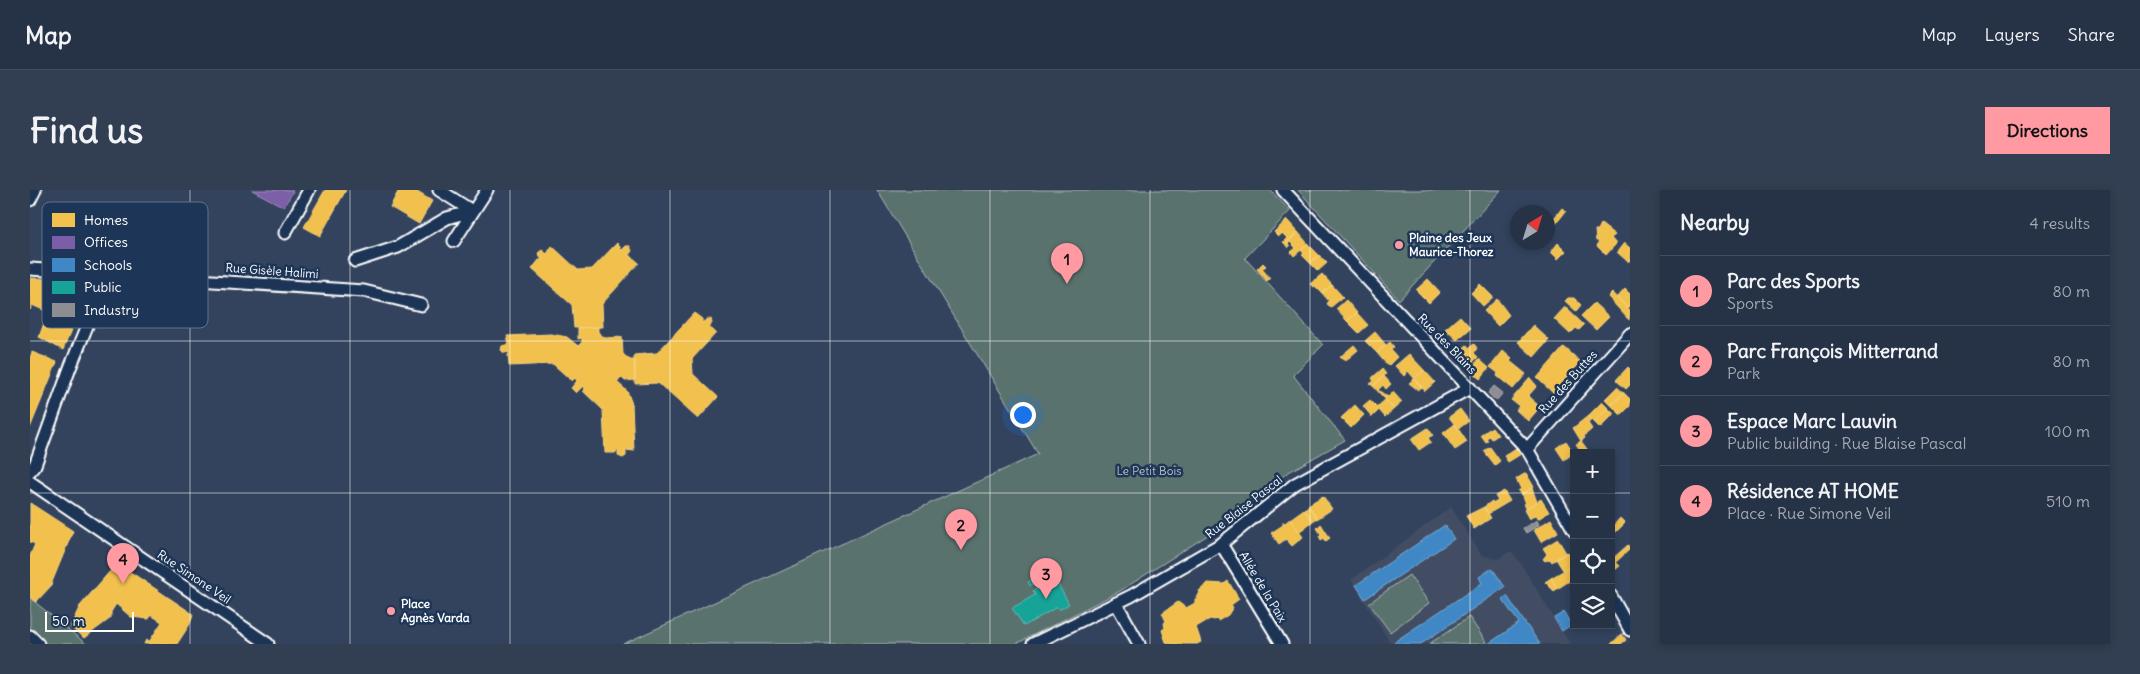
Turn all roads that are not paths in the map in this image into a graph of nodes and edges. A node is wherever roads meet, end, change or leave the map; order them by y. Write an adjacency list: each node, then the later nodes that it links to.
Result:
1 (35, 190): 6 (street)
2 (309, 190): 8 (street)
3 (439, 190): 7 (street)
4 (487, 190): 7 (street)
5 (1283, 190): 15 (street, Rue des Blains)
6 (30, 200)
7 (472, 212): 9 (street); 10 (street)
8 (285, 233)
9 (454, 241)
10 (355, 261)
11 (208, 281): 12 (street, Rue Gisèle Halimi)
12 (420, 305)
13 (86, 328): 17 (street)
14 (1630, 334): 16 (street, Rue des Buttes)
15 (1470, 388): 16 (street, Rue des Blains); 20 (street, Rue Blaise Pascal)
16 (1527, 449): 19 (street, Rue des Blains)
17 (30, 471)
18 (30, 482): 26 (street, Rue Simone Veil)
19 (1570, 523)
20 (1221, 544): 21 (street, Rue Blaise Pascal); 29 (street, Allée de la Paix)
21 (1116, 603): 27 (street, Rue Blaise Pascal); 28 (street)
22 (1615, 603): 23 (street)
23 (1630, 630)
24 (30, 636): 25 (street)
25 (38, 644)
26 (268, 644)
27 (1033, 644)
28 (1139, 644)
29 (1282, 644)

